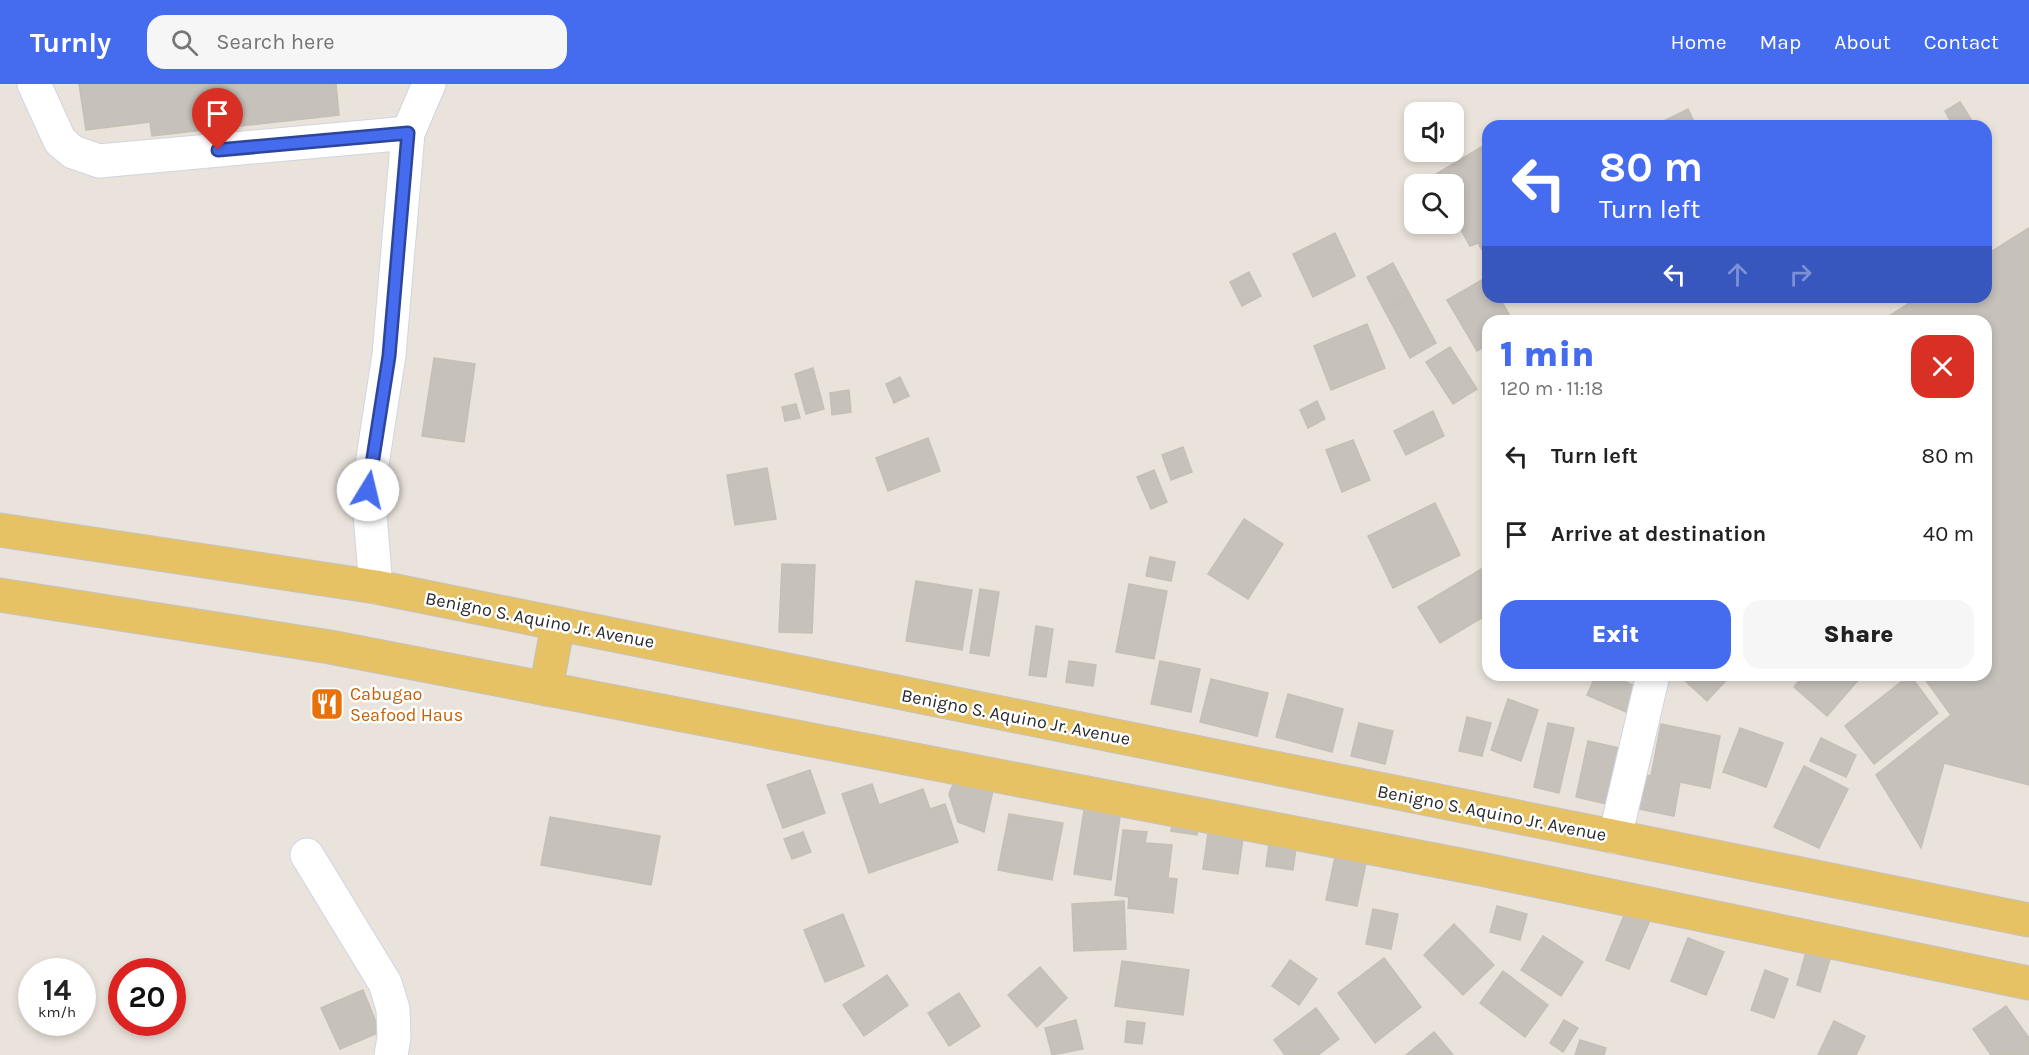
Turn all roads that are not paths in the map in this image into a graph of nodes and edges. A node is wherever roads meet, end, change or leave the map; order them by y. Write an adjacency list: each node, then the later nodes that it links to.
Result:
1 (34, 84): 3 (street)
2 (429, 84): 3 (street)
3 (408, 133): 5 (street)
4 (0, 530): 5 (main road, Benigno S. Aquino Jr. Avenue)
5 (376, 587): 7 (main road, Benigno S. Aquino Jr. Avenue)
6 (0, 595): 9 (main road)
7 (558, 624): 9 (main road); 10 (main road, Benigno S. Aquino Jr. Avenue)
8 (1652, 681): 10 (street)
9 (546, 688): 13 (main road)
10 (1615, 837): 12 (main road, Benigno S. Aquino Jr. Avenue)
11 (307, 855): 14 (street)
12 (2029, 920)
13 (2029, 983)
14 (391, 1055)

